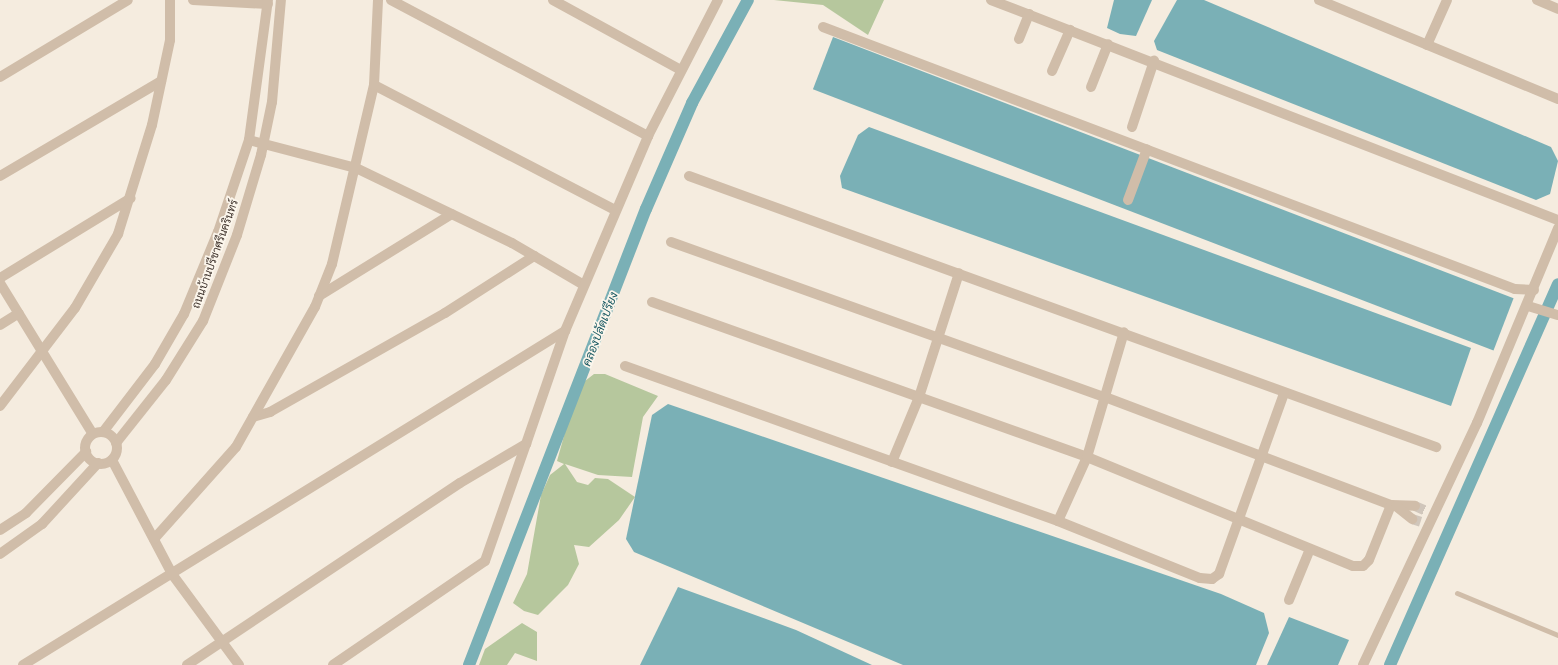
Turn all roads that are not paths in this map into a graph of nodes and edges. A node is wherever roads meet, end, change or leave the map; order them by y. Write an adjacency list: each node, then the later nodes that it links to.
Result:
1 (128, 0): 24 (street)
2 (170, 0): 25 (street)
3 (193, 0): 13 (street)
4 (281, 0): 32 (street, ถนนบ้านปรีชาศรีนครินทร์)
5 (378, 0): 26 (street)
6 (391, 0): 30 (street)
7 (553, 0): 22 (street)
8 (717, 0): 22 (street)
9 (991, 0): 15 (street)
10 (1319, 0): 20 (street)
11 (1447, 0): 20 (street)
12 (1537, 0): 14 (street)
13 (268, 2): 31 (street, ถนนบ้านปรีชาศรีนครินทร์)
14 (1558, 9)
15 (1029, 14): 17 (street); 18 (street)
16 (823, 27): 33 (street)
17 (1070, 30): 19 (street); 23 (street)
18 (1020, 39)
19 (1108, 44): 21 (street); 27 (street)
20 (1427, 44): 28 (street)
21 (1154, 61): 29 (street); 41 (street)
22 (681, 70): 30 (street)
23 (1052, 72)
24 (0, 77)
25 (161, 81): 35 (street); 37 (street)
26 (374, 85): 34 (street); 39 (street)
27 (1091, 87)
28 (1558, 99)
29 (1132, 127)
30 (648, 136): 39 (street)
31 (249, 140): 32 (street); 66 (street, ถนนบ้านปรีชาศรีนครินทร์)
32 (264, 144): 34 (street); 67 (street, ถนนบ้านปรีชาศรีนครินทร์)
33 (1147, 150): 38 (street); 49 (street)
34 (356, 168): 40 (street); 50 (street)
35 (0, 176)
36 (689, 176): 45 (street)
37 (131, 198): 46 (street); 59 (street)
38 (1128, 200)
39 (615, 210): 48 (street)
40 (452, 214): 44 (street); 50 (street)
41 (1558, 220)
42 (1558, 228): 49 (street)
43 (671, 242): 58 (street)
44 (534, 256): 48 (street); 65 (street)
45 (960, 273): 57 (street); 58 (street)
46 (0, 278)
47 (0, 283): 53 (street)
48 (584, 286): 56 (street)
49 (1534, 290): 52 (street)
50 (319, 296): 65 (street)
51 (652, 302): 62 (street)
52 (1528, 306): 54 (street); 80 (street)
53 (19, 313): 55 (street); 59 (street)
54 (1555, 314)
55 (0, 325)
56 (565, 331): 68 (street); 85 (street)
57 (1124, 332): 61 (street); 63 (street)
58 (939, 337): 62 (street); 63 (street)
59 (44, 354): 64 (street); 66 (street)
60 (625, 366): 74 (street)
61 (1284, 393): 69 (street); 72 (street)
62 (919, 397): 71 (street); 74 (street)
63 (1105, 397): 71 (street); 72 (street)
64 (0, 406)
65 (253, 417): 82 (street)
66 (98, 433): 67 (street); 70 (street, ถนนบ้านปรีชาศรีนครินทร์)
67 (116, 443): 73 (street, ถนนบ้านปรีชาศรีนครินทร์)
68 (526, 444): 89 (street); 93 (street)
69 (1436, 447)
70 (86, 452): 75 (street); 81 (street, ถนนบ้านปรีชาศรีนครินทร์)
71 (1087, 457): 78 (street); 79 (street)
72 (1264, 457): 76 (street); 79 (street)
73 (112, 460): 75 (street); 82 (street)
74 (892, 462): 78 (street)
75 (98, 463): 84 (street)
76 (1393, 505): 77 (street); 80 (street); 83 (street)
77 (1416, 506)
78 (1058, 521): 79 (street)
79 (1238, 522): 83 (street)
80 (1420, 522): 94 (street)
81 (0, 530)
82 (154, 539): 85 (street)
83 (1310, 549): 87 (street)
84 (0, 554)
85 (172, 574): 89 (street); 90 (street)
86 (1457, 593): 88 (lane)
87 (1289, 600)
88 (1558, 635)
89 (223, 643): 91 (street); 92 (street)
90 (23, 665)
91 (187, 665)
92 (239, 665)
93 (334, 665)
94 (1363, 665)

